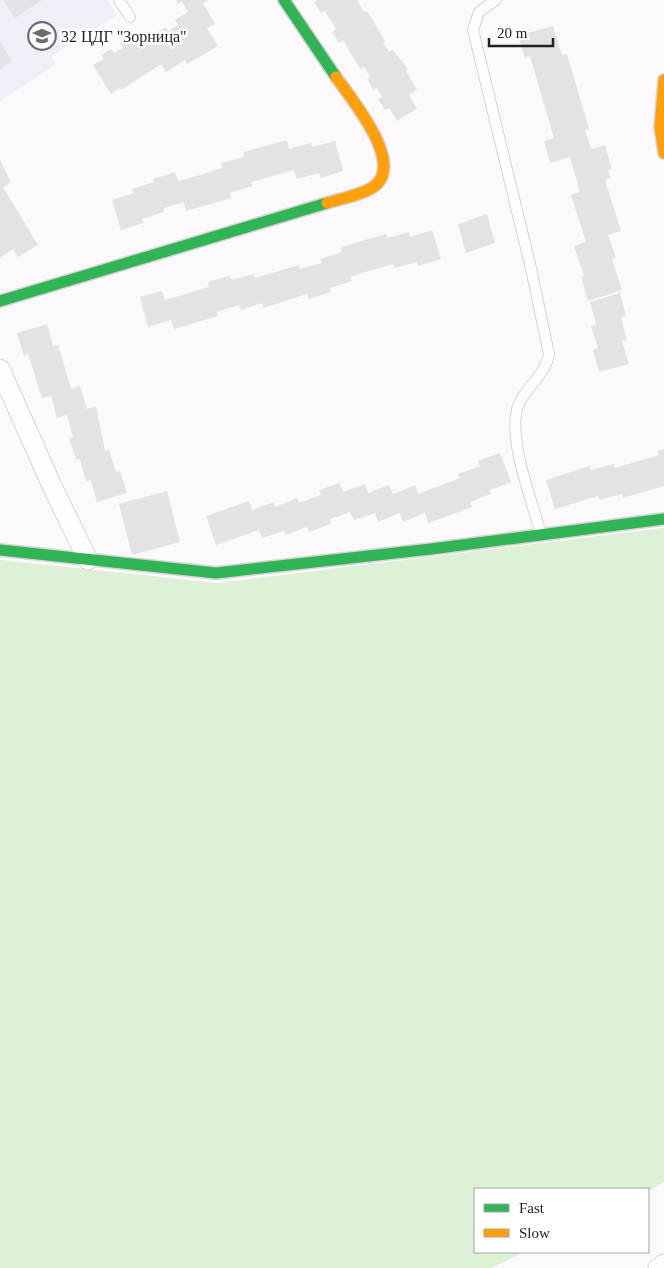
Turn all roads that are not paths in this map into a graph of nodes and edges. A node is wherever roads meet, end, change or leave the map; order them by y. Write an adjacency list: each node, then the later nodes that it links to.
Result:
1 (119, 0): 4 (lane)
2 (284, 0): 7 (street)
3 (496, 0): 10 (lane)
4 (130, 17)
5 (664, 80): 6 (street)
6 (664, 153)
7 (0, 301)
8 (0, 369): 12 (street)
9 (664, 519): 10 (street)
10 (541, 535): 12 (street)
11 (0, 550): 12 (street)
12 (88, 560)
13 (664, 1264): 14 (street)
14 (658, 1268)

